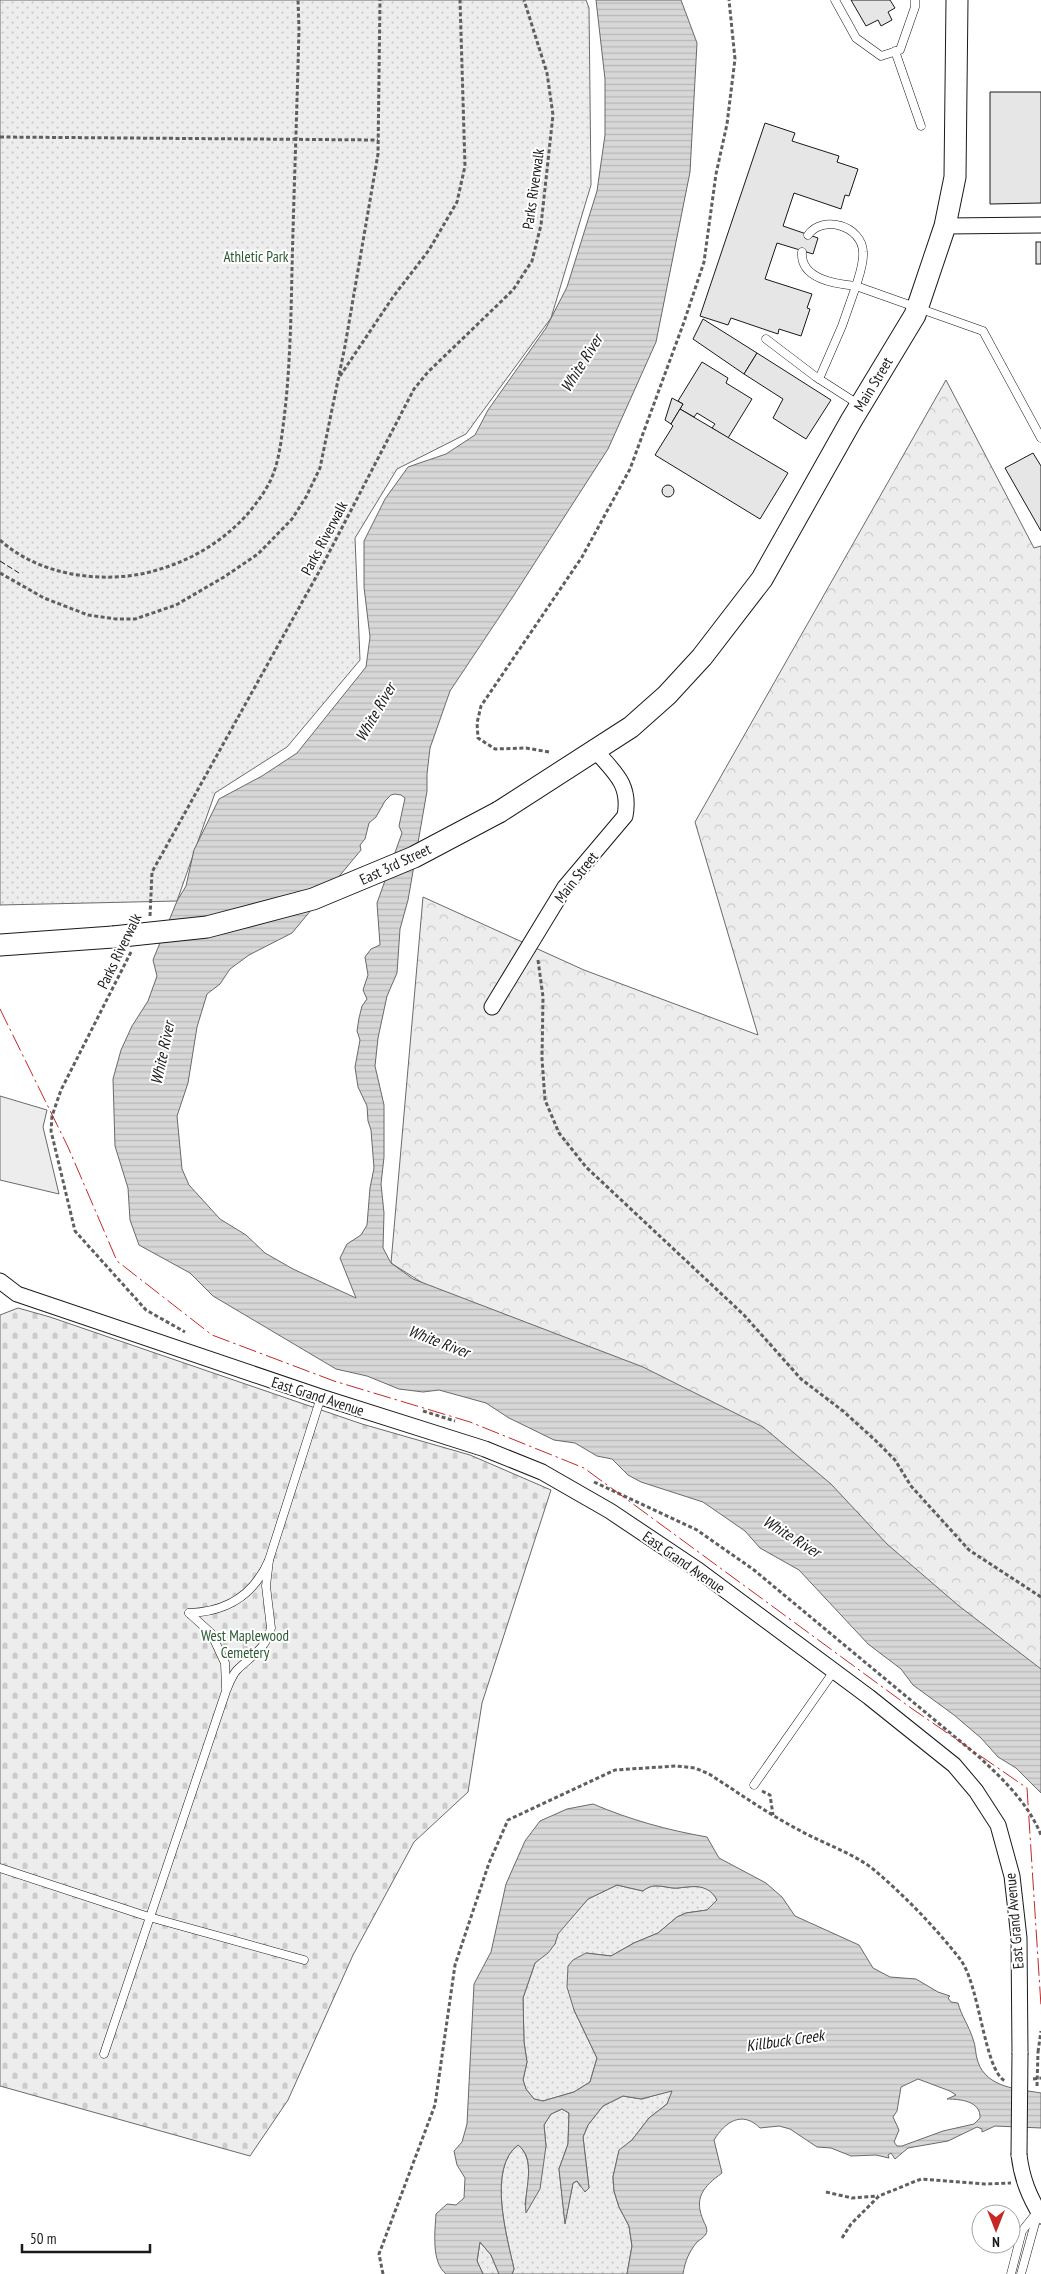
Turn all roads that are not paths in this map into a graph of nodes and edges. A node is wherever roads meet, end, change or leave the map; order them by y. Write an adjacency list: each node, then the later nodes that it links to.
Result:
1 (835, 0): 4 (lane)
2 (915, 0): 4 (lane)
3 (957, 0): 7 (main road, Main Street)
4 (895, 51): 5 (lane)
5 (922, 126)
6 (1041, 225): 7 (street)
7 (944, 226): 11 (main road, Main Street)
8 (808, 235): 10 (lane)
9 (802, 252): 10 (lane)
10 (856, 286): 11 (lane); 13 (lane)
11 (917, 308): 14 (main road, Main Street); 15 (lane)
12 (766, 339): 13 (lane)
13 (819, 379): 14 (lane)
14 (860, 406): 16 (main road, Main Street)
15 (1041, 438)
16 (646, 714): 17 (main road, East 3rd Street)
17 (595, 750): 18 (main road, East 3rd Street, bridge); 19 (street, Main Street)
18 (0, 945)
19 (492, 1006)
20 (0, 1281): 21 (street, East Grand Avenue)
21 (321, 1397): 22 (lane); 23 (street, East Grand Avenue)
22 (269, 1560): 24 (lane); 24 (lane)
23 (834, 1671): 25 (lane); 30 (street, East Grand Avenue, bridge)
24 (226, 1691): 27 (lane)
25 (754, 1785)
26 (0, 1868): 27 (lane)
27 (149, 1917): 28 (lane); 29 (lane)
28 (304, 1960)
29 (104, 2054)
30 (1040, 2214): 31 (lane); 32 (lane)
31 (1011, 2274)
32 (1021, 2274)

